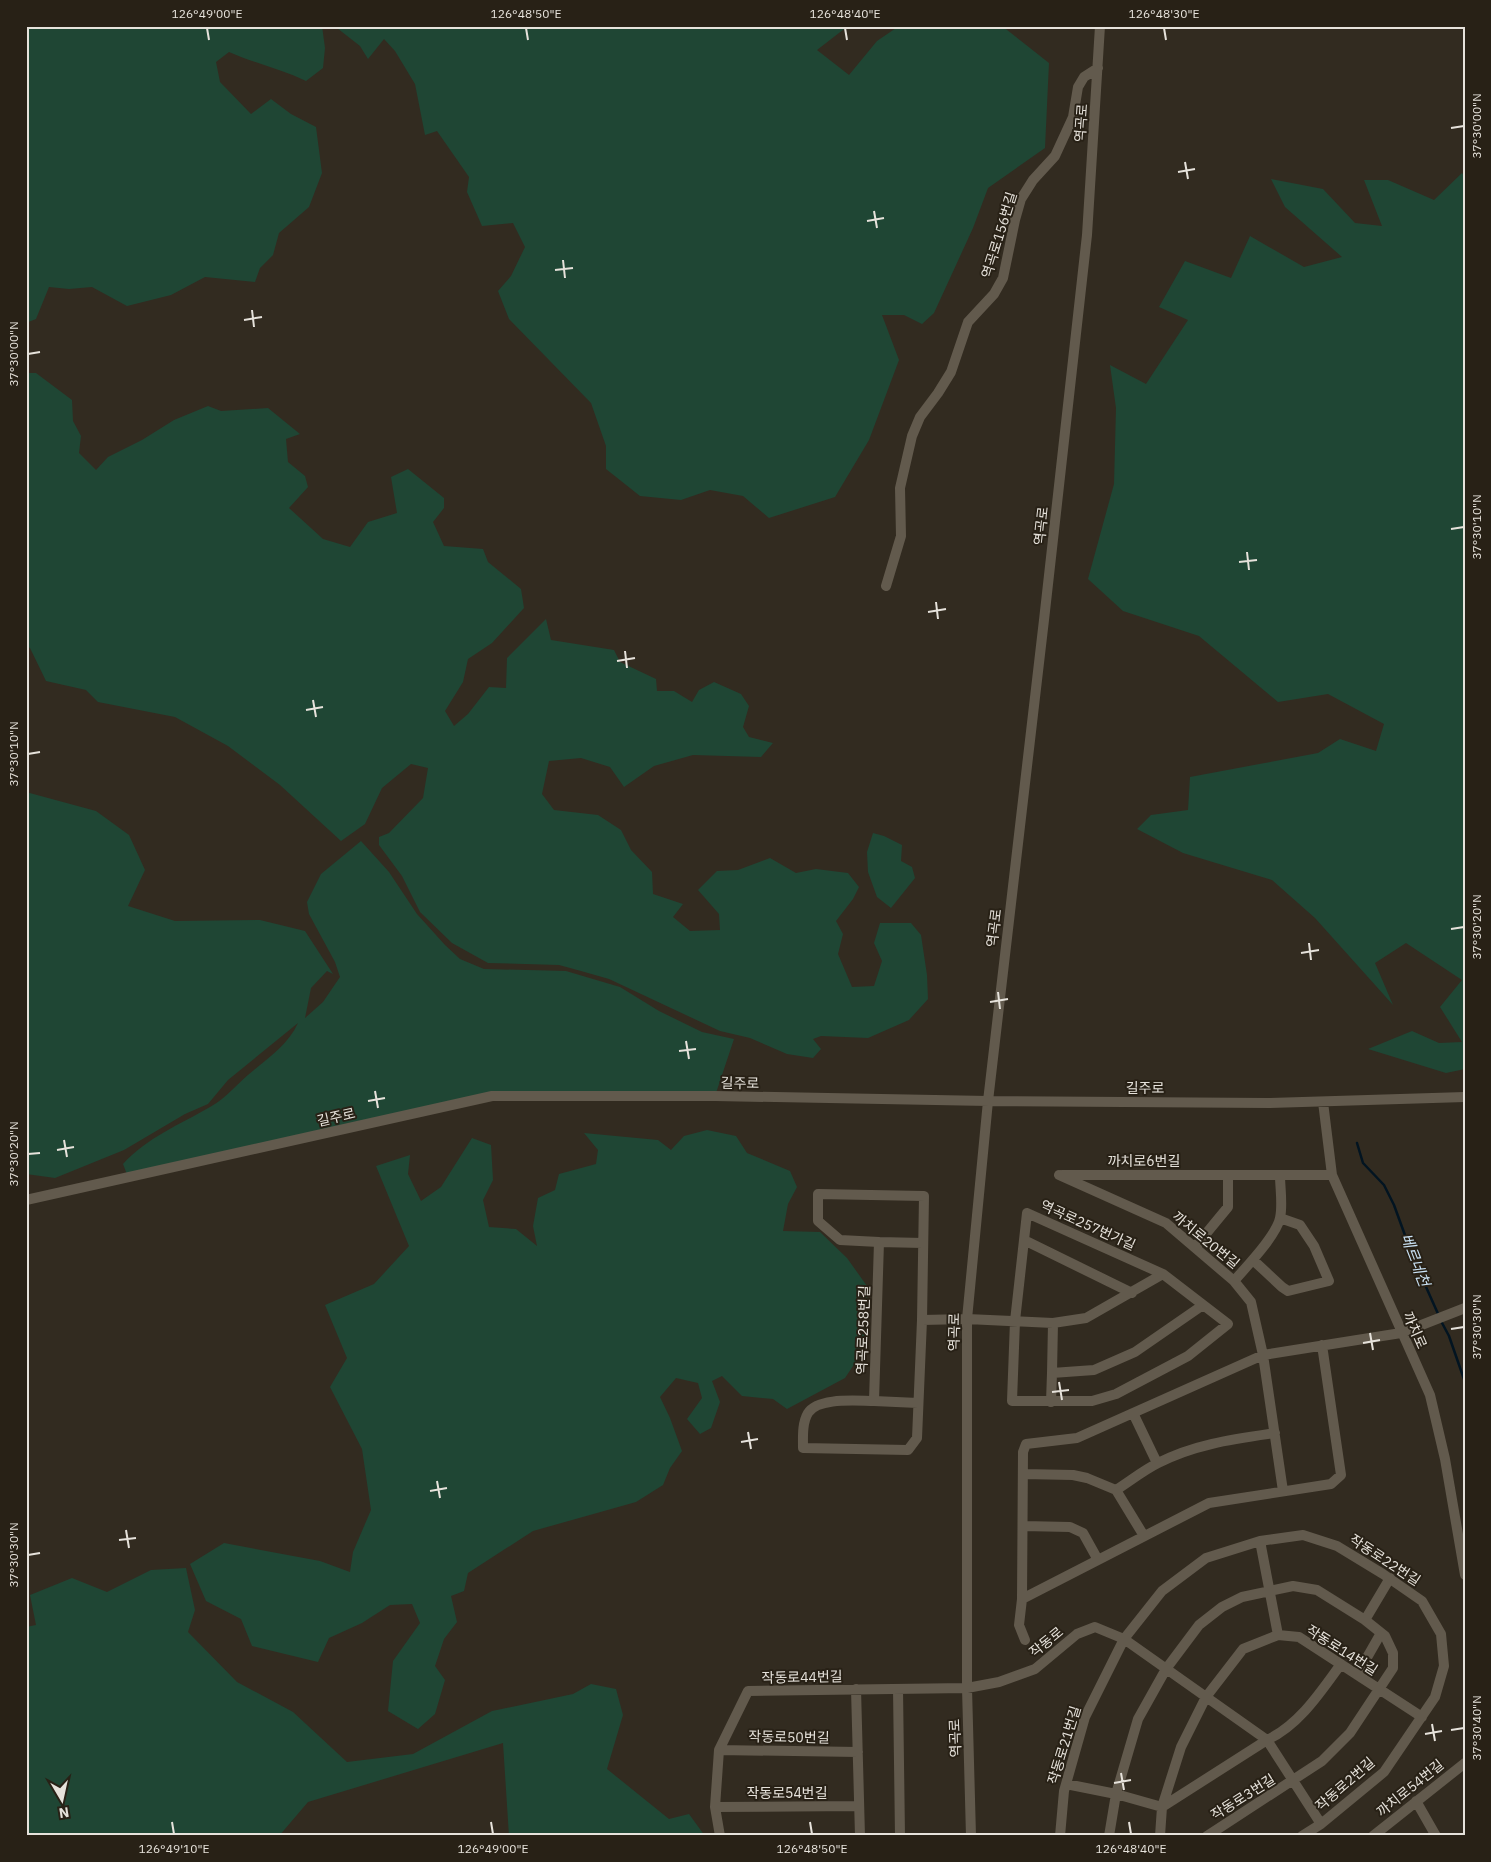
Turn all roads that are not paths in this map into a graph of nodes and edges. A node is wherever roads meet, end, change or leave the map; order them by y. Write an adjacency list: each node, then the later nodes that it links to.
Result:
1 (1100, 26): 2 (street, 역곡로)
2 (1098, 68): 3 (street, 역곡로156번길); 5 (street, 역곡로)
3 (886, 586)
4 (1465, 1097): 6 (street, 길주로)
5 (988, 1101): 6 (street, 길주로); 11 (street, 길주로); 23 (street, 역곡로)
6 (1323, 1102): 10 (street, 까치로)
7 (1059, 1175): 8 (street, 까치로6번길); 16 (street, 까치로20번길)
8 (1228, 1175): 9 (street, 까치로6번길); 16 (street)
9 (1280, 1175): 10 (street, 까치로6번길); 12 (street)
10 (1332, 1175): 27 (street, 까치로)
11 (26, 1200)
12 (1280, 1218): 17 (street); 17 (street)
13 (1024, 1240): 18 (street, 역곡로257번가길); 20 (street); 25 (street, 역곡로257번가길)
14 (879, 1242): 15 (street); 15 (street); 31 (street, 역곡로258번길)
15 (923, 1243): 24 (street)
16 (1195, 1248): 19 (street, 까치로20번길)
17 (1253, 1260): 19 (street)
18 (1163, 1274): 20 (street); 21 (street, 역곡로257번가길)
19 (1234, 1280): 29 (street, 까치로20번길)
20 (1132, 1293): 26 (street)
21 (1203, 1305): 30 (street); 32 (street, 역곡로257번가길)
22 (1464, 1308): 27 (street)
23 (967, 1319): 24 (street); 25 (street); 56 (street, 역곡로)
24 (922, 1320): 33 (street)
25 (1015, 1322): 26 (street); 32 (street, 역곡로257번가길)
26 (1053, 1323): 30 (street)
27 (1401, 1333): 28 (street); 44 (street, 까치로)
28 (1322, 1346): 29 (street); 39 (street)
29 (1263, 1355): 34 (street); 35 (street, 까치로20번길)
30 (1052, 1373): 32 (street)
31 (874, 1401): 33 (street); 33 (street)
32 (1051, 1402)
33 (918, 1403)
34 (1134, 1413): 36 (street); 37 (street)
35 (1274, 1433): 36 (street); 39 (street, 까치로20번길)
36 (1157, 1463): 38 (street)
37 (1023, 1474): 38 (street); 40 (street)
38 (1116, 1490): 41 (street)
39 (1283, 1491): 41 (street)
40 (1023, 1526): 43 (street); 47 (street)
41 (1144, 1536): 43 (street)
42 (1260, 1541): 45 (street, 작동로22번길); 46 (street); 51 (street, 작동로22번길)
43 (1098, 1560): 47 (street)
44 (1465, 1575)
45 (1390, 1578): 48 (street); 61 (street, 작동로22번길)
46 (1270, 1590): 48 (street); 50 (street); 54 (street)
47 (1022, 1599): 52 (street)
48 (1365, 1620): 49 (street)
49 (1381, 1633): 55 (street); 58 (street, 작동로3번길)
50 (1278, 1636): 53 (street, 작동로14번길); 60 (street, 작동로14번길)
51 (1124, 1639): 54 (street, 작동로); 56 (street, 작동로); 67 (street, 작동로21번길)
52 (1025, 1640)
53 (1341, 1664): 55 (street, 작동로14번길); 62 (street)
54 (1166, 1670): 60 (street, 작동로); 68 (street)
55 (1357, 1675): 58 (street, 작동로14번길)
56 (967, 1688): 57 (street, 작동로); 77 (street, 역곡로)
57 (898, 1689): 59 (street, 작동로); 76 (street)
58 (1380, 1689): 61 (street, 작동로14번길); 66 (street, 작동로3번길)
59 (856, 1690): 63 (street, 작동로44번길); 64 (street)
60 (1206, 1697): 62 (street, 작동로); 72 (street, 작동로14번길)
61 (1422, 1716): 73 (street, 작동로2번길)
62 (1267, 1740): 66 (street, 작동로); 72 (street)
63 (719, 1750): 64 (street, 작동로50번길); 71 (street)
64 (858, 1752): 70 (street)
65 (1464, 1764): 69 (street, 까치로54번길)
66 (1293, 1781): 73 (street, 작동로); 81 (street, 작동로3번길)
67 (1066, 1784): 68 (street); 78 (street, 작동로21번길)
68 (1116, 1794): 72 (street); 79 (street)
69 (1416, 1801): 83 (street, 까치로54번길); 84 (street)
70 (859, 1806): 71 (street, 작동로54번길); 75 (street)
71 (715, 1807): 74 (street)
72 (1162, 1807): 80 (street, 작동로14번길)
73 (1321, 1824): 82 (street, 작동로2번길)
74 (720, 1836)
75 (860, 1836)
76 (900, 1836)
77 (971, 1836)
78 (1060, 1836)
79 (1109, 1836)
80 (1160, 1836)
81 (1207, 1836)
82 (1302, 1836)
83 (1373, 1836)
84 (1436, 1836)

